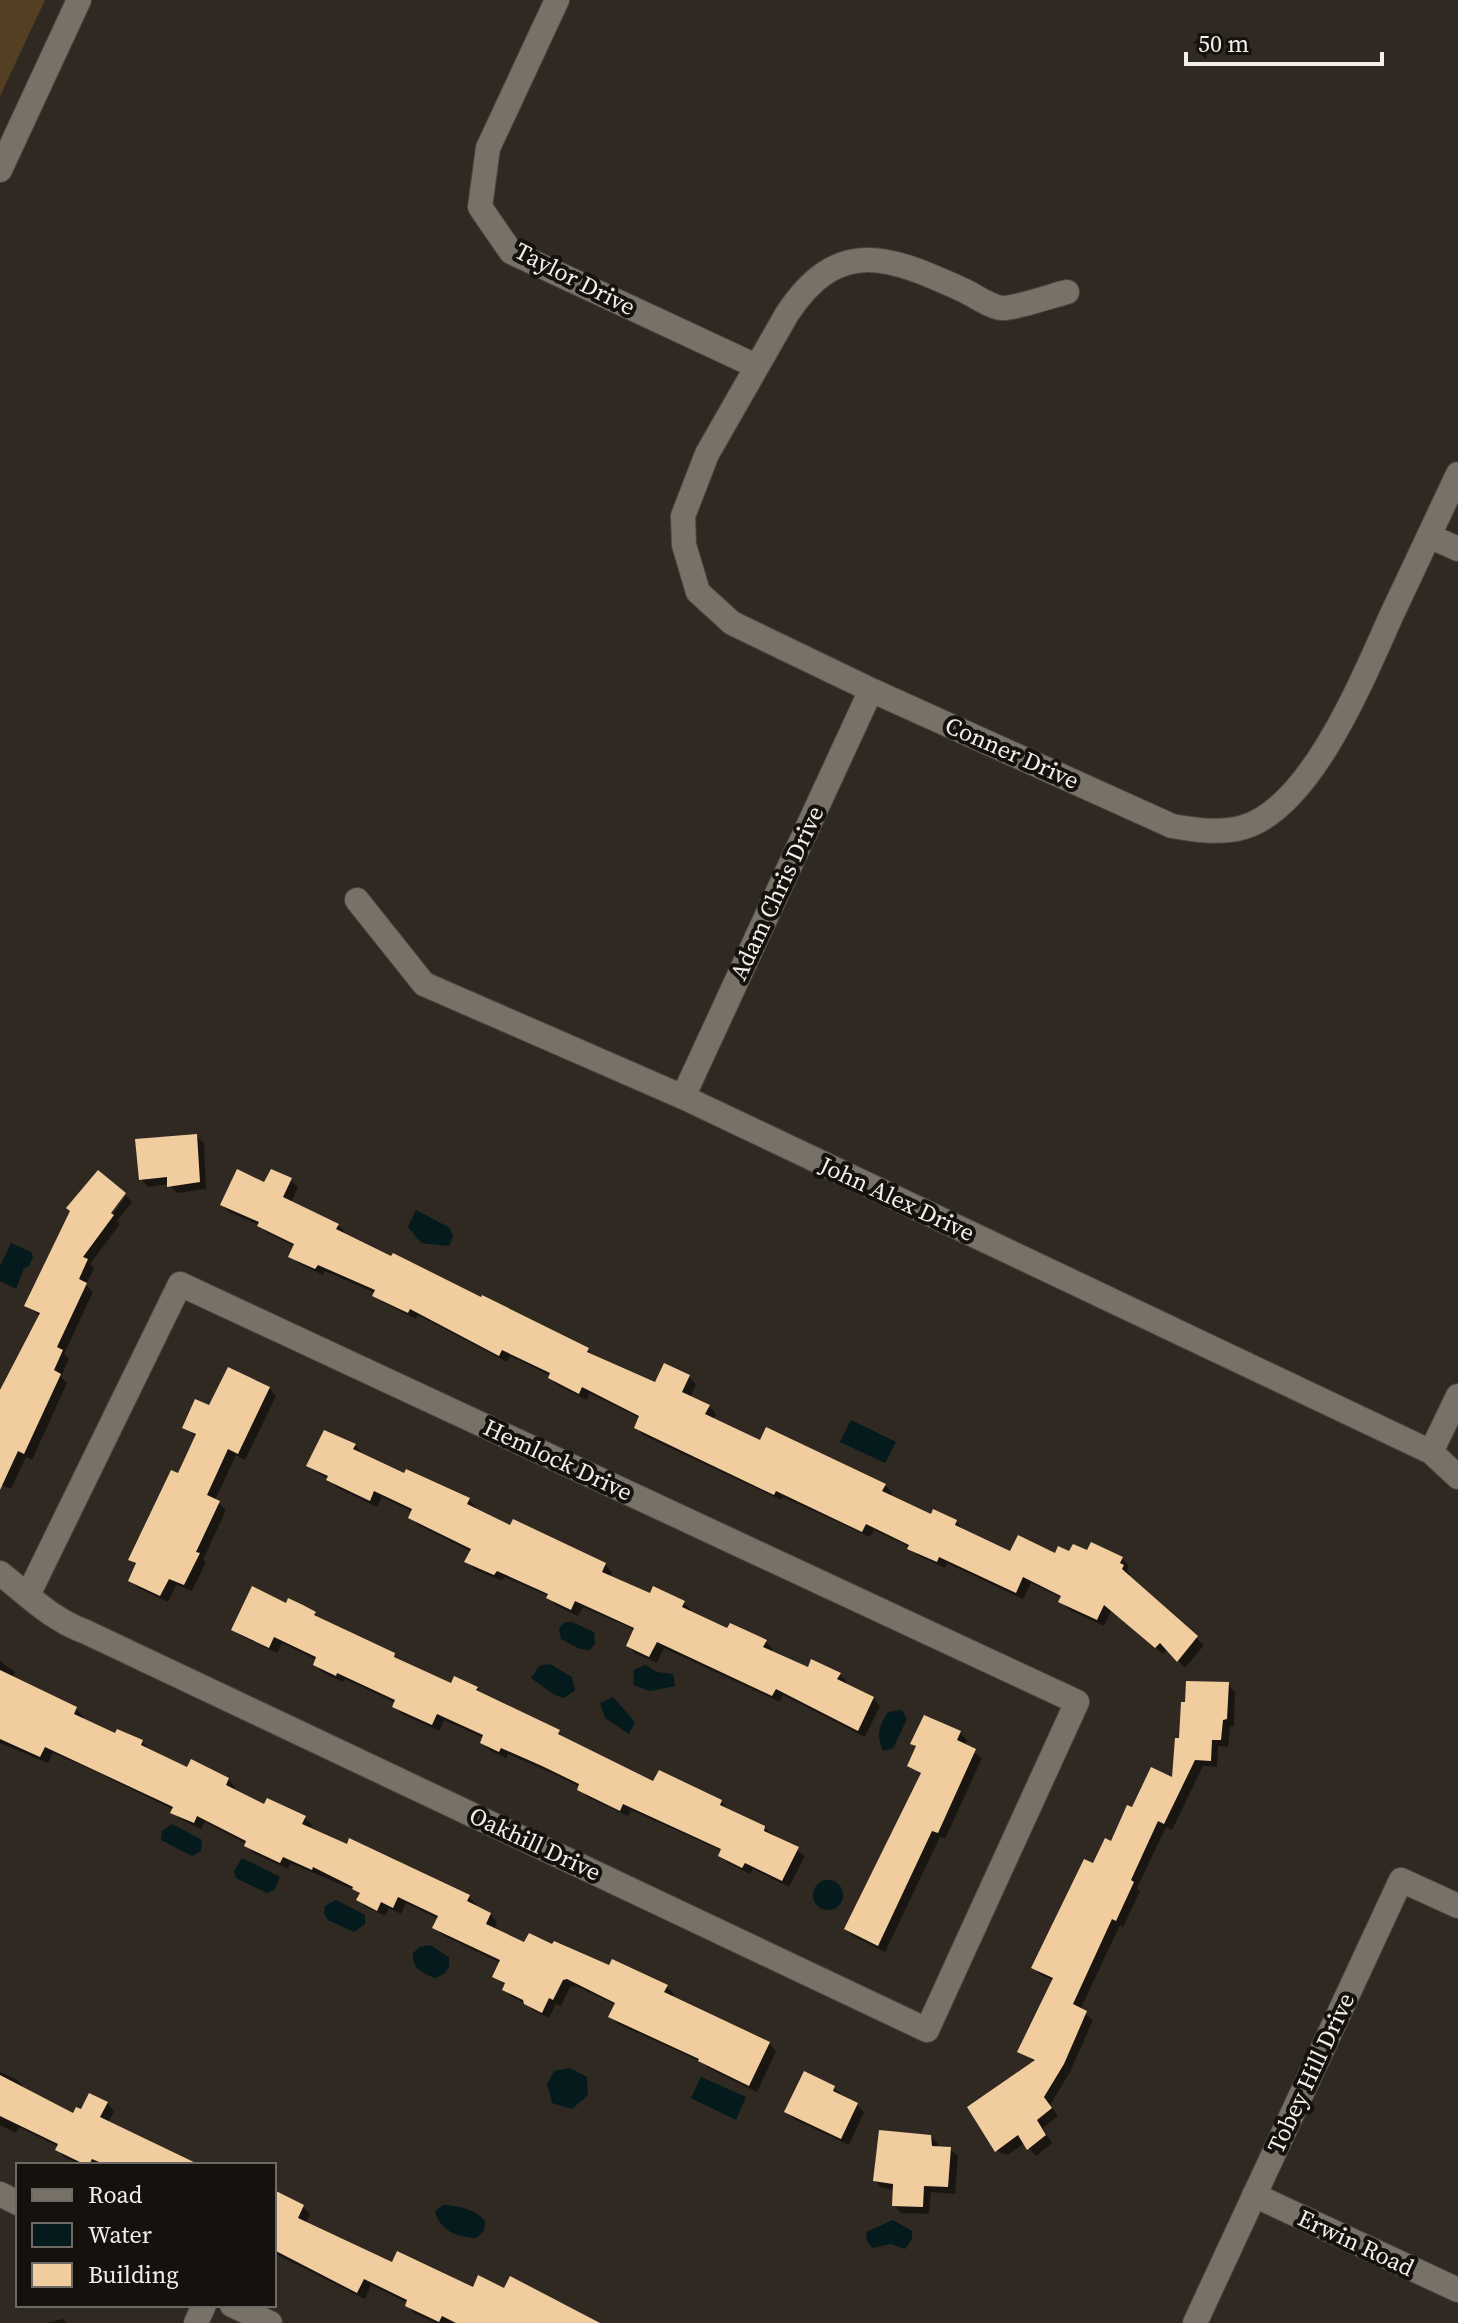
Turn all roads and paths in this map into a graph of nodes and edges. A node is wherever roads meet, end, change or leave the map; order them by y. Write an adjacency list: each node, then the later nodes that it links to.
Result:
1 (79, 0): 3 (street)
2 (557, 0): 5 (street, Taylor Drive)
3 (0, 170)
4 (1067, 292): 5 (street, Conner Drive)
5 (756, 366): 9 (street, Conner Drive)
6 (1458, 474): 7 (street, Conner Drive)
7 (1429, 536): 8 (street); 9 (street, Conner Drive)
8 (1458, 549)
9 (871, 690): 11 (street, Adam Chris Drive)
10 (357, 900): 11 (street, John Alex Drive)
11 (683, 1097): 13 (street, John Alex Drive)
12 (1458, 1396): 13 (street)
13 (1431, 1452): 14 (street, John Alex Drive)
14 (1458, 1477)
15 (0, 1573): 16 (street, Oakhill Drive)
16 (28, 1595): 17 (street, Oakhill Drive); 17 (street, Hemlock Drive)
17 (998, 1877)
18 (1458, 1906): 19 (street, Tobey Hill Drive)
19 (1254, 2195): 20 (street, Erwin Road); 23 (street, Tobey Hill Drive)
20 (1458, 2290)
21 (236, 2307): 22 (street)
22 (270, 2323)
23 (1195, 2323)

